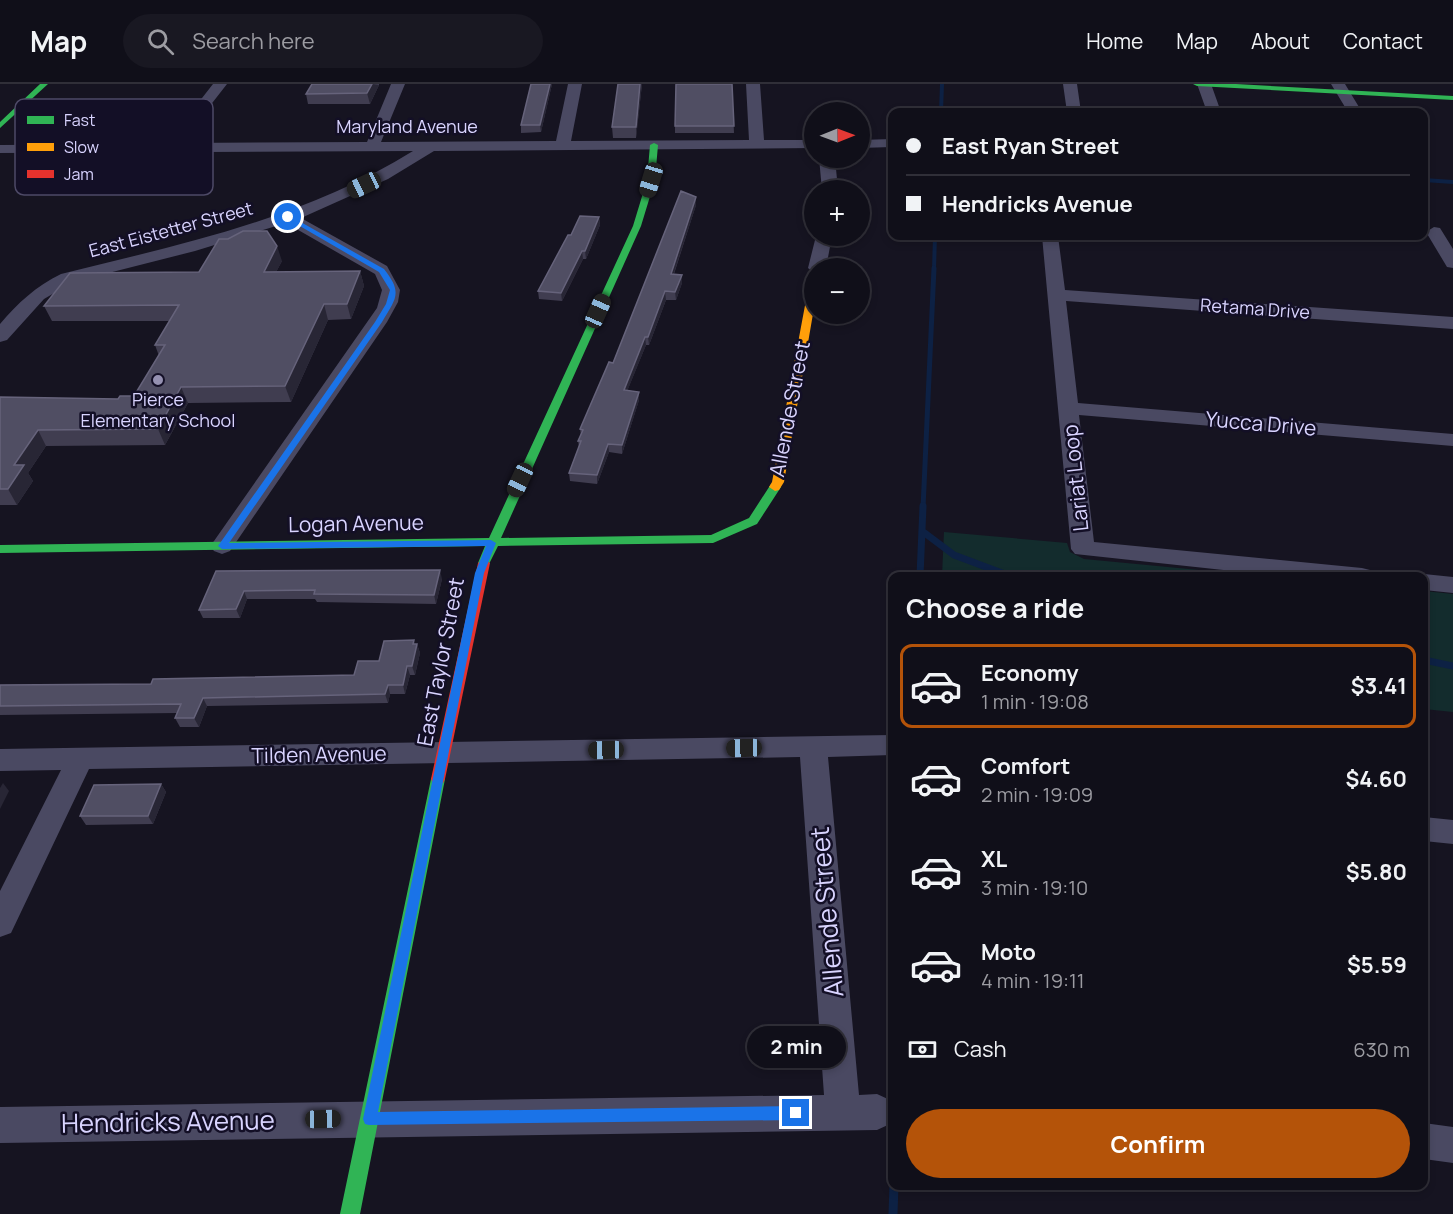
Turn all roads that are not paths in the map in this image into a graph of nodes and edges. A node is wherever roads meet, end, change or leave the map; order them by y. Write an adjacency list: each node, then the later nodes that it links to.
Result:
1 (44, 84): 11 (street)
2 (220, 84): 12 (street)
3 (398, 84): 25 (street)
4 (575, 84): 24 (street)
5 (753, 84): 19 (street)
6 (1070, 84): 13 (street)
7 (1197, 84): 8 (street)
8 (1204, 84): 9 (street); 14 (street)
9 (1341, 88): 10 (street); 15 (street)
10 (1453, 98)
11 (28, 99)
12 (208, 99)
13 (1073, 108)
14 (1213, 108)
15 (1353, 108)
16 (15, 112): 17 (street)
17 (0, 126)
18 (888, 143): 21 (street)
19 (757, 144): 20 (street, Maryland Avenue); 22 (street, Maryland Avenue)
20 (804, 144)
21 (870, 144)
22 (654, 145): 24 (street, Maryland Avenue); 41 (street, East Taylor Street)
23 (430, 146): 24 (street, Maryland Avenue); 25 (street, Maryland Avenue); 29 (street, East Eistetter Street)
24 (563, 146)
25 (372, 147): 26 (street, Maryland Avenue)
26 (213, 148)
27 (0, 149): 28 (street, Maryland Avenue)
28 (15, 149)
29 (288, 217): 37 (street, East Eistetter Street); 42 (street)
30 (1429, 231): 31 (street); 33 (street)
31 (1453, 233)
32 (1051, 240): 34 (street, Lariat Loop)
33 (1453, 263)
34 (1058, 295): 35 (street, Retama Drive); 38 (street, Lariat Loop)
35 (1453, 323)
36 (807, 324): 40 (street, Allende Street)
37 (0, 336)
38 (1069, 408): 39 (street, Yucca Drive); 44 (street, Lariat Loop)
39 (1453, 440)
40 (713, 539): 41 (street, Logan Avenue)
41 (491, 543): 42 (street, Logan Avenue); 49 (street, East Taylor Street)
42 (222, 546): 43 (street, Logan Avenue)
43 (0, 549)
44 (1321, 572)
45 (1428, 582): 46 (street)
46 (1453, 585)
47 (888, 745): 48 (street, Tilden Avenue)
48 (813, 747): 49 (street, Tilden Avenue); 55 (street, Allende Street)
49 (445, 753): 50 (street, Tilden Avenue); 56 (street, East Taylor Street)
50 (80, 759): 51 (street, Tilden Avenue); 54 (street)
51 (0, 760)
52 (1428, 829): 53 (street)
53 (1453, 832)
54 (0, 923)
55 (860, 1112): 56 (street, Hendricks Avenue)
56 (369, 1119): 57 (street, Hendricks Avenue); 60 (street, East Taylor Street)
57 (0, 1125)
58 (1428, 1141): 59 (street)
59 (1453, 1145)
60 (350, 1214)

